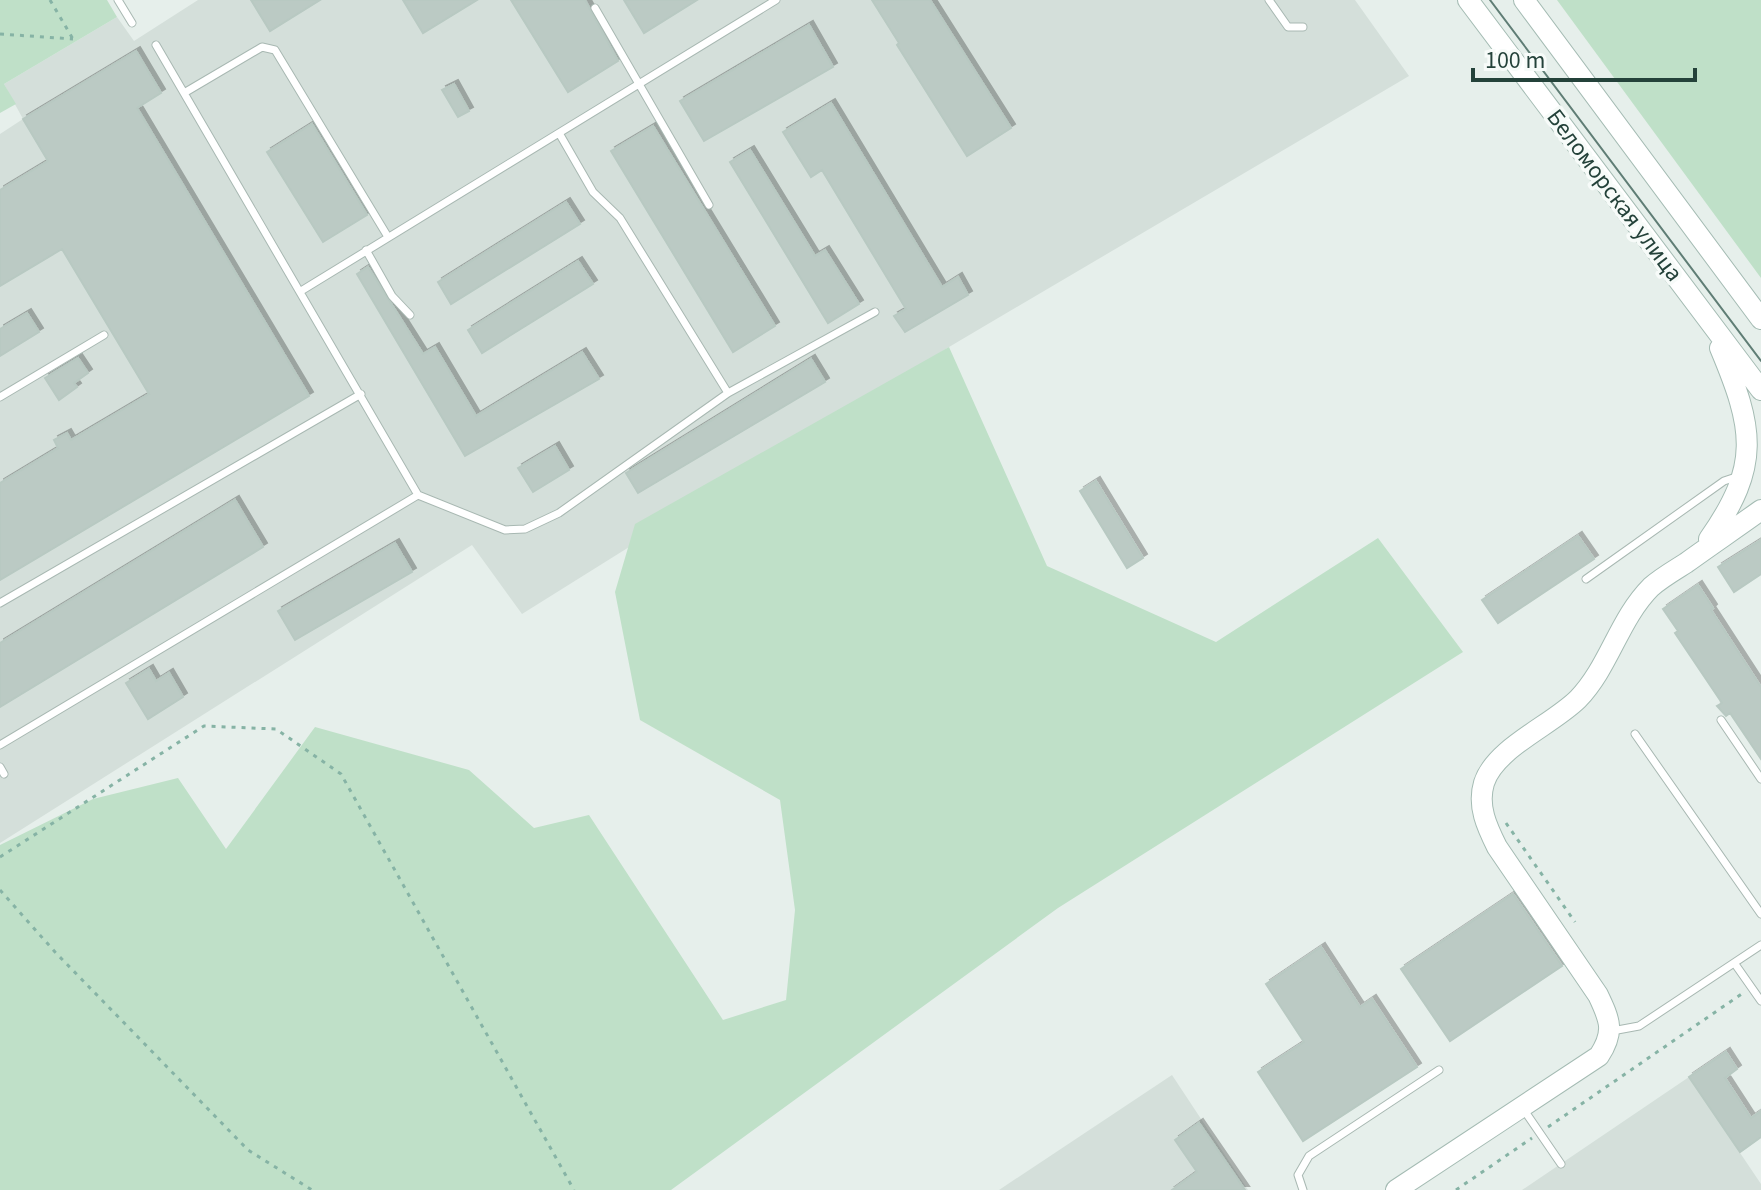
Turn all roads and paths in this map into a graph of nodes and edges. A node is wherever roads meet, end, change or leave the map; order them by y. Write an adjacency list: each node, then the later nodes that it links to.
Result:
1 (50, 0): 10 (path)
2 (118, 0): 8 (lane)
3 (776, 0): 12 (lane)
4 (1269, 0): 9 (lane)
5 (1468, 0): 21 (main road, Беломорская улица)
6 (1524, 0): 22 (main road, Беломорская улица)
7 (595, 8): 12 (lane)
8 (132, 23)
9 (1303, 27)
10 (0, 34)
11 (156, 45): 13 (lane)
12 (637, 85): 14 (lane); 15 (lane)
13 (184, 93): 16 (lane); 18 (lane)
14 (559, 133): 16 (lane); 25 (lane)
15 (709, 205)
16 (388, 237): 17 (lane)
17 (366, 250): 18 (lane); 20 (lane)
18 (301, 291): 26 (lane)
19 (875, 312): 25 (lane)
20 (410, 315)
21 (1708, 318): 24 (main road, Беломорская улица); 28 (main road)
22 (1761, 319)
23 (104, 335): 27 (lane)
24 (1761, 390)
25 (728, 393): 29 (lane)
26 (361, 394): 29 (lane); 33 (lane)
27 (0, 397)
28 (1748, 475): 31 (main road); 32 (lane)
29 (418, 495): 36 (lane)
30 (1761, 510): 31 (main road)
31 (1694, 557): 38 (main road)
32 (1586, 579)
33 (0, 603)
34 (1721, 720): 37 (lane)
35 (1635, 734): 41 (lane)
36 (0, 745)
37 (1761, 779)
38 (1481, 802): 42 (path); 47 (main road)
39 (0, 857): 53 (path)
40 (0, 890): 52 (path)
41 (1761, 914)
42 (1575, 922)
43 (1761, 945): 44 (lane)
44 (1735, 964): 45 (lane); 47 (lane)
45 (1751, 988): 46 (lane); 50 (path)
46 (1761, 1001)
47 (1610, 1032): 49 (main road)
48 (1439, 1070): 54 (lane)
49 (1522, 1107): 50 (lane); 55 (main road)
50 (1540, 1133): 51 (lane); 56 (path)
51 (1561, 1164)
52 (312, 1190)
53 (574, 1190)
54 (1303, 1190)
55 (1396, 1190)
56 (1456, 1190)

